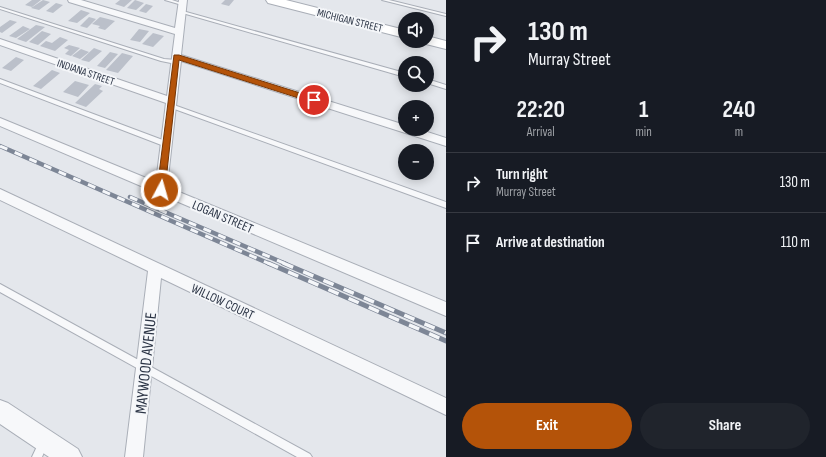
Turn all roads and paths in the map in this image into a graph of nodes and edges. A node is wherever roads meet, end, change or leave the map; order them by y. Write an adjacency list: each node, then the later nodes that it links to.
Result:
1 (72, 0): 8 (street)
2 (167, 0): 5 (lane)
3 (272, 0): 9 (main road, MICHIGAN STREET)
4 (384, 0): 7 (lane)
5 (182, 5): 8 (street); 14 (lane)
6 (0, 8): 13 (lane)
7 (446, 15)
8 (179, 32): 13 (street)
9 (398, 32)
10 (0, 42): 18 (street, INDIANA STREET)
11 (434, 42): 12 (main road)
12 (446, 45)
13 (176, 59): 18 (street); 20 (street)
14 (398, 73)
15 (0, 81): 23 (lane)
16 (434, 83): 17 (lane)
17 (446, 87)
18 (171, 104): 23 (street); 26 (lane)
19 (0, 122): 24 (street, LOGAN STREET)
20 (398, 127)
21 (427, 136): 22 (street)
22 (446, 142)
23 (166, 144): 24 (street)
24 (161, 190): 29 (street, LOGAN STREET)
25 (0, 194): 27 (street, WILLOW COURT)
26 (446, 205)
27 (155, 269): 30 (street, MAYWOOD AVENUE); 31 (street, WILLOW COURT)
28 (0, 288): 30 (lane)
29 (446, 309)
30 (144, 368): 35 (street, MAYWOOD AVENUE); 36 (lane)
31 (446, 407)
32 (0, 411): 33 (street)
33 (40, 449): 34 (street)
34 (70, 457)
35 (134, 457)
36 (306, 457)

